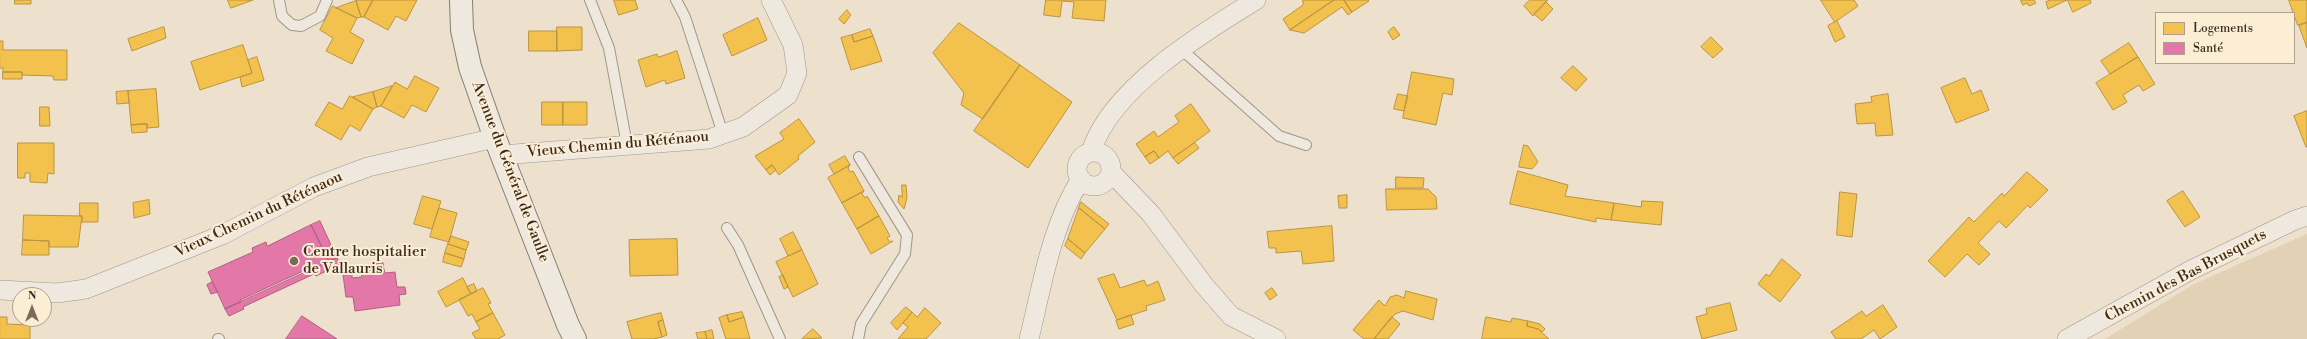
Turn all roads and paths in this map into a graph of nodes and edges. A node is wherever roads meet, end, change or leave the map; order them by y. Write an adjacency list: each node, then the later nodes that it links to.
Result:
1 (278, 0): 2 (lane)
2 (327, 0)
3 (461, 0): 12 (main road, Avenue du Général de Gaulle)
4 (590, 0): 10 (lane)
5 (676, 0): 9 (lane)
6 (772, 0): 9 (street, Vieux Chemin du Réténaou)
7 (1256, 0): 8 (street)
8 (1181, 49): 11 (lane); 13 (street)
9 (723, 134): 10 (street, Vieux Chemin du Réténaou)
10 (627, 145): 12 (street, Vieux Chemin du Réténaou)
11 (1306, 145)
12 (499, 147): 19 (street, Vieux Chemin du Réténaou); 20 (main road, Avenue du Général de Gaulle)
13 (1091, 152): 15 (street); 16 (street)
14 (859, 157): 22 (lane)
15 (1110, 172): 16 (street); 24 (street)
16 (1081, 179): 23 (street)
17 (2307, 216): 25 (street, Chemin des Bas Brusquets)
18 (727, 228): 21 (lane)
19 (0, 290)
20 (575, 339)
21 (780, 339)
22 (858, 339)
23 (1029, 339)
24 (1276, 339)
25 (2067, 339)

